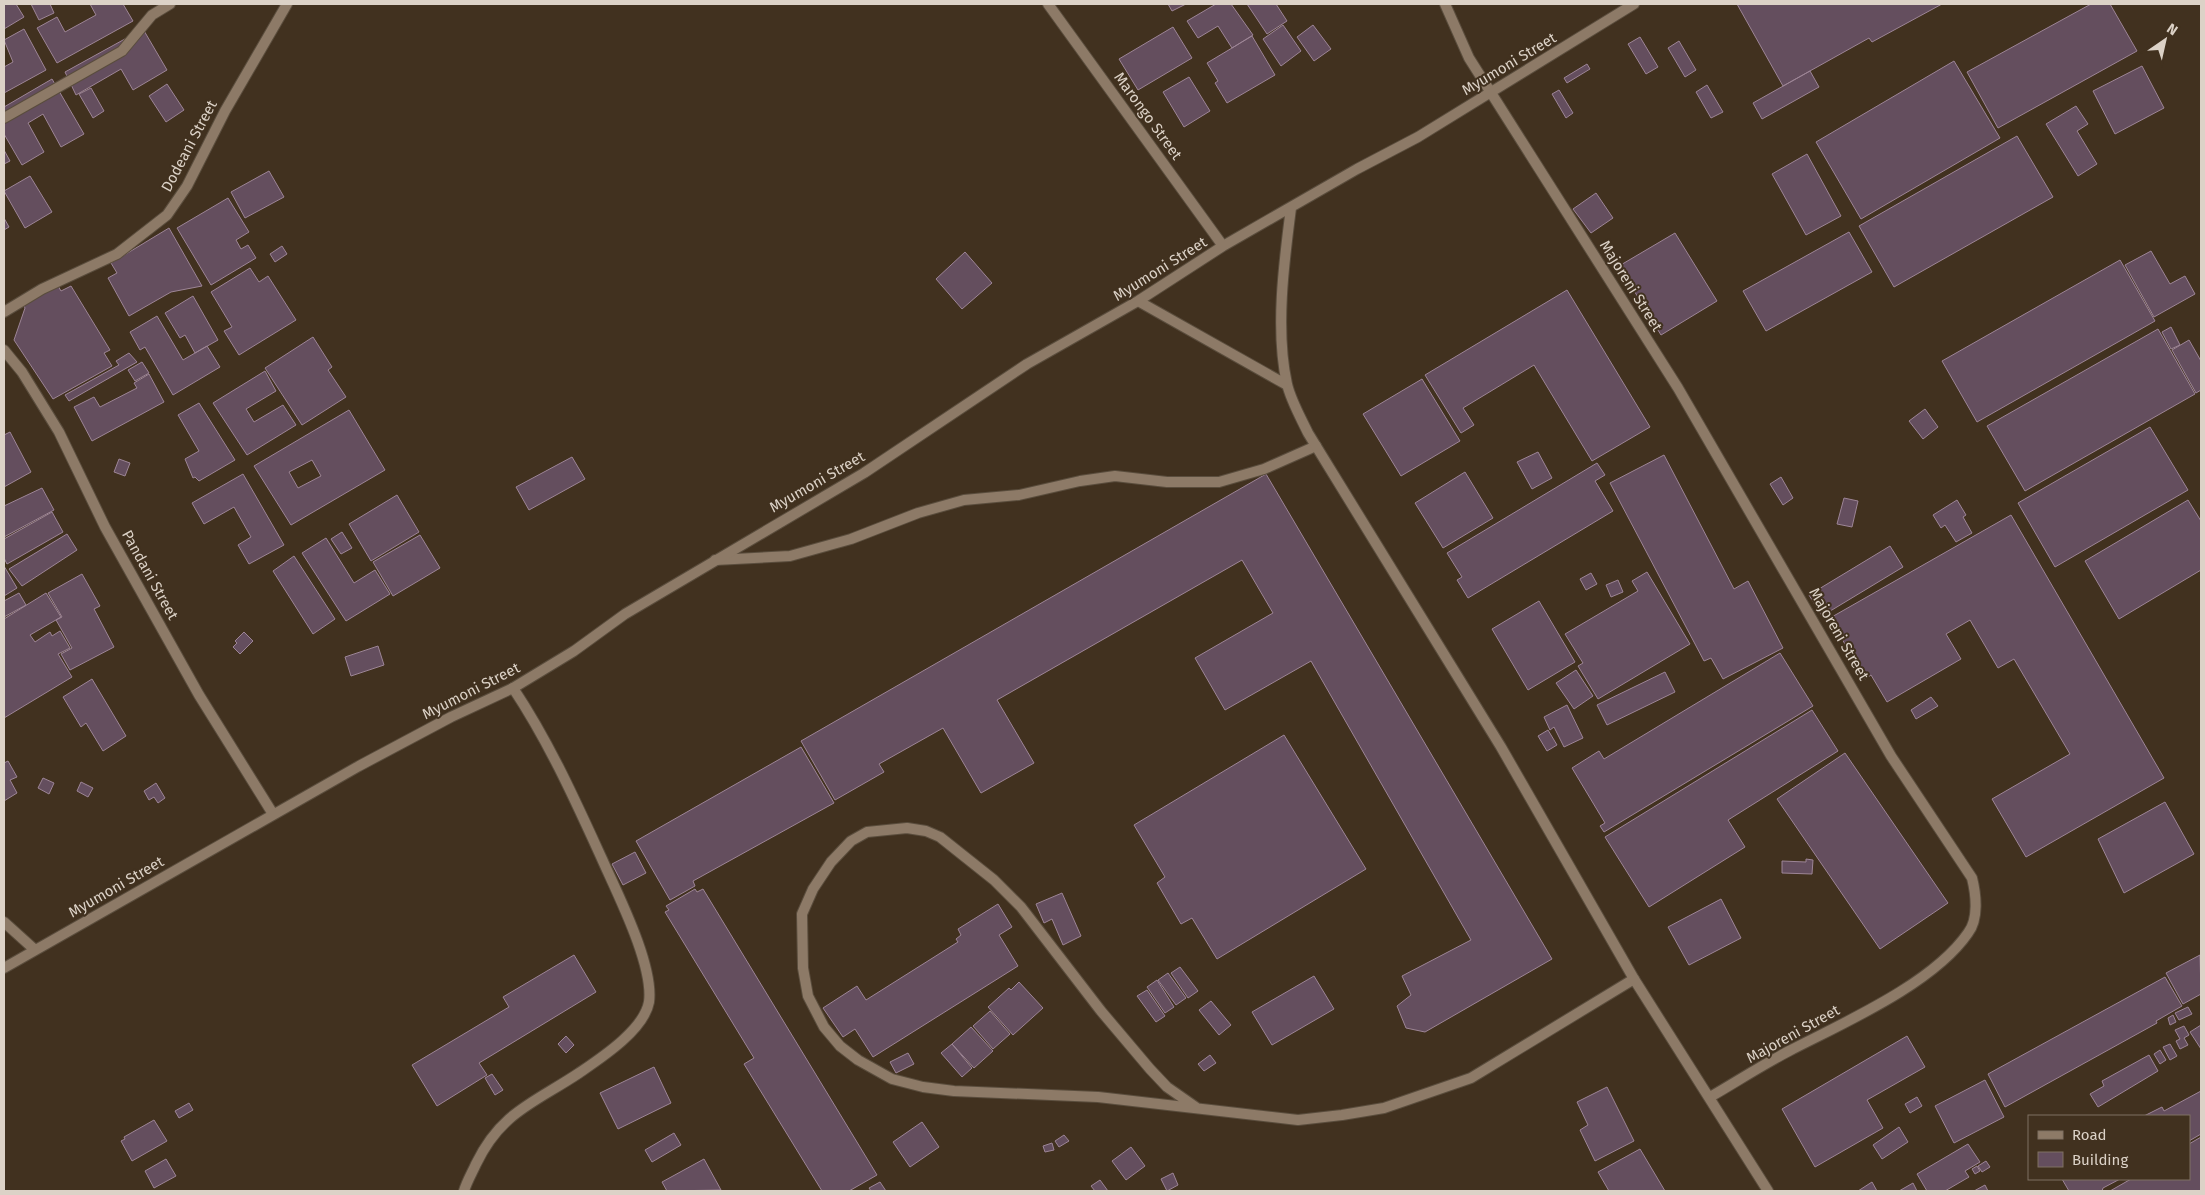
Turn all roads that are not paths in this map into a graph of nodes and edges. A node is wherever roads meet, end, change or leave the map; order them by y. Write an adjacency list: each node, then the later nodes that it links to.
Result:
1 (170, 4): 7 (street)
2 (287, 4): 11 (street, Dodeani Street)
3 (1048, 4): 9 (street, Marongo Street)
4 (1445, 4): 6 (street, Majoreni Street)
5 (1634, 4): 6 (street, Myumoni Street)
6 (1491, 93): 8 (street, Myumoni Street); 22 (street, Majoreni Street)
7 (4, 118)
8 (1291, 208): 9 (street, Myumoni Street); 13 (street)
9 (1223, 246): 10 (street, Myumoni Street)
10 (1138, 301): 13 (street); 15 (street, Myumoni Street)
11 (4, 312)
12 (4, 350): 17 (street, Pandani Street)
13 (1287, 385): 14 (street)
14 (1316, 446): 15 (street); 21 (street)
15 (715, 560): 16 (street, Myumoni Street)
16 (513, 688): 17 (street, Myumoni Street); 24 (street)
17 (273, 814): 19 (street, Myumoni Street)
18 (4, 922): 19 (street)
19 (35, 950): 20 (street, Myumoni Street)
20 (4, 968)
21 (1634, 979): 22 (street); 23 (street)
22 (1710, 1097): 25 (street)
23 (1197, 1108): 23 (street)
24 (464, 1191)
25 (1768, 1191)

